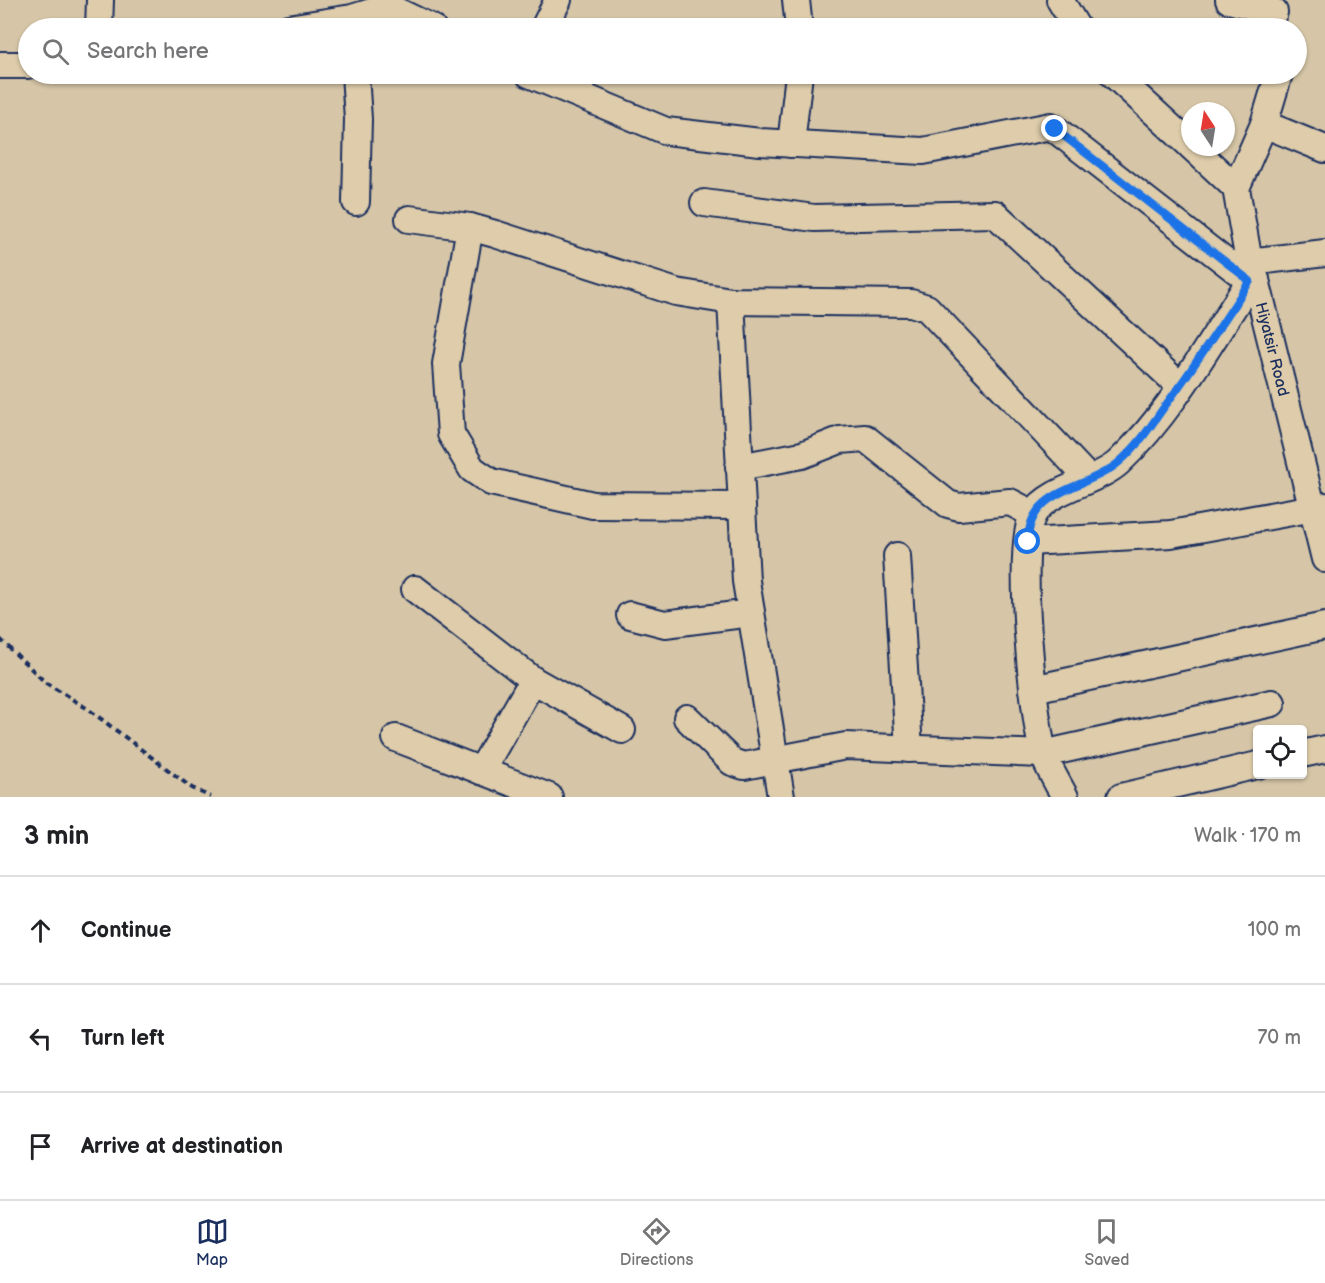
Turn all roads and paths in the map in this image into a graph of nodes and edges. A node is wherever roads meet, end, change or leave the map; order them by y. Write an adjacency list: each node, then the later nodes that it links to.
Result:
1 (100, 0): 8 (street)
2 (558, 0): 11 (street)
3 (796, 0): 12 (street)
4 (1060, 0): 13 (street)
5 (1229, 0): 6 (street)
6 (1276, 14)
7 (352, 15): 9 (street); 10 (street)
8 (99, 18)
9 (337, 18)
10 (410, 18)
11 (549, 18)
12 (798, 18)
13 (1071, 18)
14 (0, 65): 15 (street)
15 (18, 65)
16 (356, 84): 27 (street)
17 (553, 84): 23 (street)
18 (799, 84): 23 (street)
19 (1124, 84): 22 (street)
20 (1276, 84): 21 (street)
21 (1264, 124): 24 (street); 26 (street)
22 (1181, 137)
23 (791, 144): 32 (street)
24 (1325, 149)
25 (1202, 156): 26 (street)
26 (1236, 188): 32 (street, Hiyatsir Road)
27 (356, 202)
28 (704, 203): 34 (street)
29 (409, 219): 30 (street)
30 (470, 227): 33 (street); 37 (street)
31 (1325, 253): 32 (street)
32 (1252, 274): 34 (street); 38 (street, Hiyatsir Road)
33 (731, 301): 35 (street); 36 (street)
34 (1180, 386): 36 (street)
35 (739, 467): 37 (street); 39 (street)
36 (1089, 479): 39 (street)
37 (741, 506): 44 (street)
38 (1319, 507): 40 (street); 42 (street, Hiyatsir Road)
39 (1033, 514): 40 (street)
40 (1028, 542): 49 (street)
41 (897, 556): 54 (street)
42 (1325, 559)
43 (415, 589): 48 (street)
44 (751, 613): 45 (street); 58 (street)
45 (630, 615)
46 (1325, 626): 49 (street)
47 (0, 639): 61 (path)
48 (533, 680): 52 (street); 60 (street)
49 (1033, 689): 57 (street)
50 (1272, 703): 57 (street)
51 (687, 718): 58 (street)
52 (622, 729)
53 (396, 738): 60 (street)
54 (909, 748): 57 (street); 58 (street)
55 (1325, 749): 56 (street)
56 (1307, 753)
57 (1043, 754): 64 (street)
58 (775, 759): 63 (street)
59 (1253, 766): 65 (street)
60 (482, 771): 62 (street)
61 (211, 797)
62 (549, 797)
63 (781, 797)
64 (1065, 797)
65 (1122, 797)

